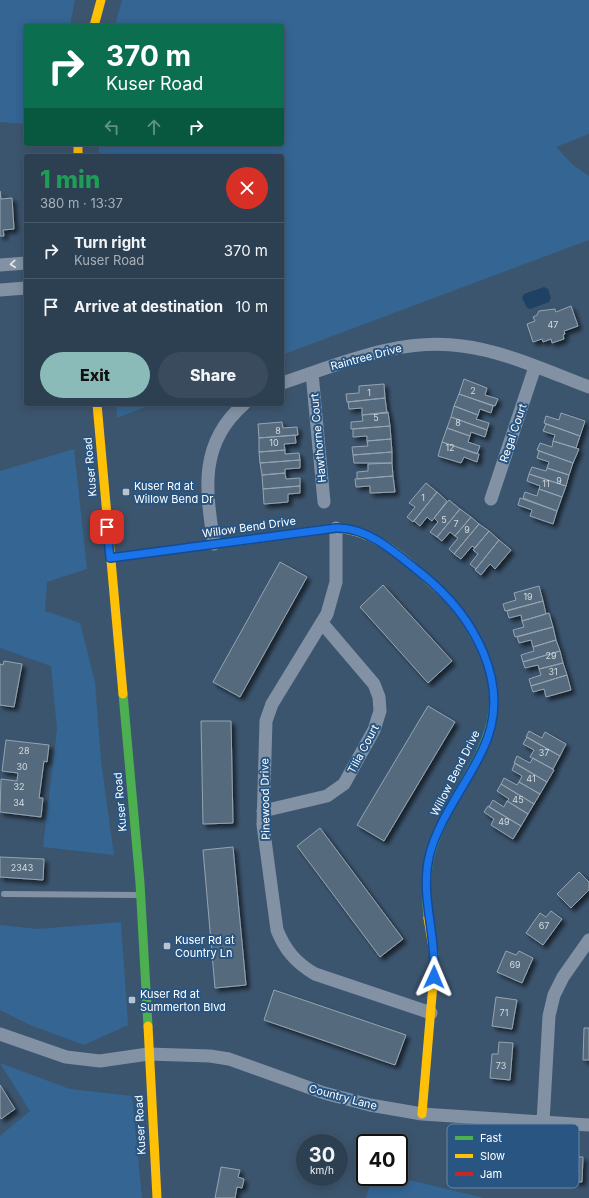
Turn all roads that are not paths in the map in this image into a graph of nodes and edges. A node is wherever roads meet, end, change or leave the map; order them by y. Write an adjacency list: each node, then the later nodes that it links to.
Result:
1 (100, 0): 2 (street)
2 (94, 24)
3 (24, 263): 4 (street, one-way to 4)
4 (0, 265)
5 (24, 288): 6 (street)
6 (0, 290)
7 (535, 367): 8 (street, Raintree Drive); 10 (street, Raintree Drive); 13 (street, Regal Court)
8 (312, 373): 9 (street, Raintree Drive); 14 (street, Hawthorne Court)
9 (284, 381)
10 (589, 387)
11 (97, 406): 17 (street, Kuser Road)
12 (242, 406): 16 (street)
13 (491, 499)
14 (324, 502)
15 (336, 528): 16 (street, Willow Bend Drive); 18 (street, Pinewood Drive); 23 (street, Willow Bend Drive)
16 (214, 544): 17 (street, Willow Bend Drive)
17 (110, 558): 21 (street, Kuser Road)
18 (322, 623): 19 (street, Pinewood Drive); 19 (street, Tilia Court)
19 (263, 811): 23 (street, Pinewood Drive)
20 (4, 894): 21 (lane)
21 (140, 895): 25 (street, Kuser Road)
22 (589, 940): 27 (street)
23 (431, 1013): 26 (street, Willow Bend Drive)
24 (0, 1034): 25 (street, Country Lane)
25 (148, 1054): 26 (street, Country Lane); 31 (street, Kuser Road)
26 (422, 1114): 27 (street, Country Lane)
27 (543, 1122): 28 (street, Country Lane)
28 (574, 1124)
29 (579, 1124): 30 (street, Country Lane)
30 (589, 1125)
31 (157, 1198)

